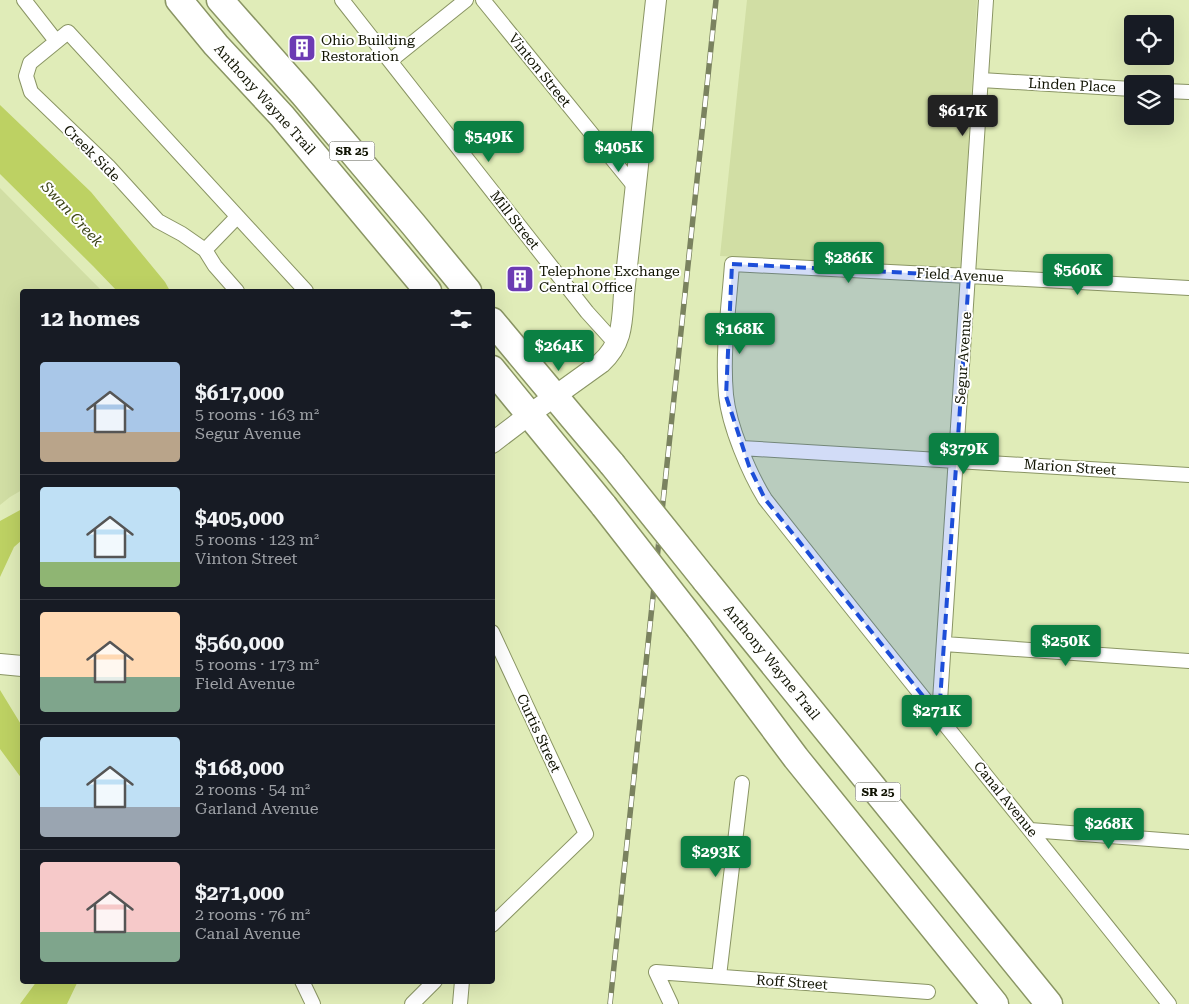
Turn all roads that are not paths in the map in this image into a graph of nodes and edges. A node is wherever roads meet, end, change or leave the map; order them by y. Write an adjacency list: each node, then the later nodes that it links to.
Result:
1 (24, 0): 10 (street)
2 (167, 0): 11 (highway)
3 (179, 0): 11 (highway, Anthony Wayne Trail / SR 25)
4 (342, 0): 12 (street, Mill Street)
5 (466, 0): 12 (street)
6 (483, 0): 17 (street, Vinton Street)
7 (656, 0): 17 (street)
8 (986, 0): 13 (street, Segur Avenue)
9 (225, 4): 26 (highway, SR 25)
10 (56, 42): 18 (street, Creek Side); 19 (street, Creek Side)
11 (216, 45): 25 (highway, Anthony Wayne Trail / SR 25)
12 (390, 61): 28 (street, Mill Street)
13 (981, 80): 14 (street, Linden Place); 21 (street, Segur Avenue)
14 (1124, 89)
15 (1174, 91): 16 (street)
16 (1189, 92)
17 (635, 187): 28 (street)
18 (238, 217): 19 (street); 24 (street, Creek Side)
19 (205, 250): 23 (street, Creek Side)
20 (732, 264): 21 (street, Field Avenue); 33 (street, Canal Avenue)
21 (969, 276): 22 (street, Field Avenue); 34 (street, Segur Avenue)
22 (1189, 288)
23 (235, 289)
24 (304, 289)
25 (426, 289)
26 (466, 289)
27 (495, 325): 30 (highway, Anthony Wayne Trail / SR 25)
28 (612, 350): 30 (street)
29 (495, 373): 31 (highway, SR 25)
30 (555, 396): 31 (street); 54 (highway, Anthony Wayne Trail / SR 25, bridge)
31 (530, 414): 32 (street); 53 (highway, SR 25, bridge)
32 (495, 441)
33 (741, 448): 34 (street, Marion Street); 39 (street, Canal Avenue)
34 (955, 460): 35 (street, Marion Street); 37 (street, Segur Avenue)
35 (1189, 475)
36 (495, 638): 43 (street, Curtis Street)
37 (944, 644): 38 (street); 39 (street, Segur Avenue)
38 (1189, 661)
39 (939, 716): 41 (street, Canal Avenue)
40 (742, 783): 44 (street)
41 (1030, 830): 42 (street); 55 (street, Canal Avenue)
42 (1189, 842)
43 (495, 922)
44 (719, 976): 48 (street, Roff Street); 52 (street, Roff Street)
45 (303, 984): 49 (street)
46 (432, 984): 50 (street)
47 (462, 984): 51 (street)
48 (928, 992)
49 (313, 1004)
50 (412, 1004)
51 (460, 1004)
52 (671, 1004)
53 (995, 1004)
54 (1049, 1004)
55 (1169, 1004)

